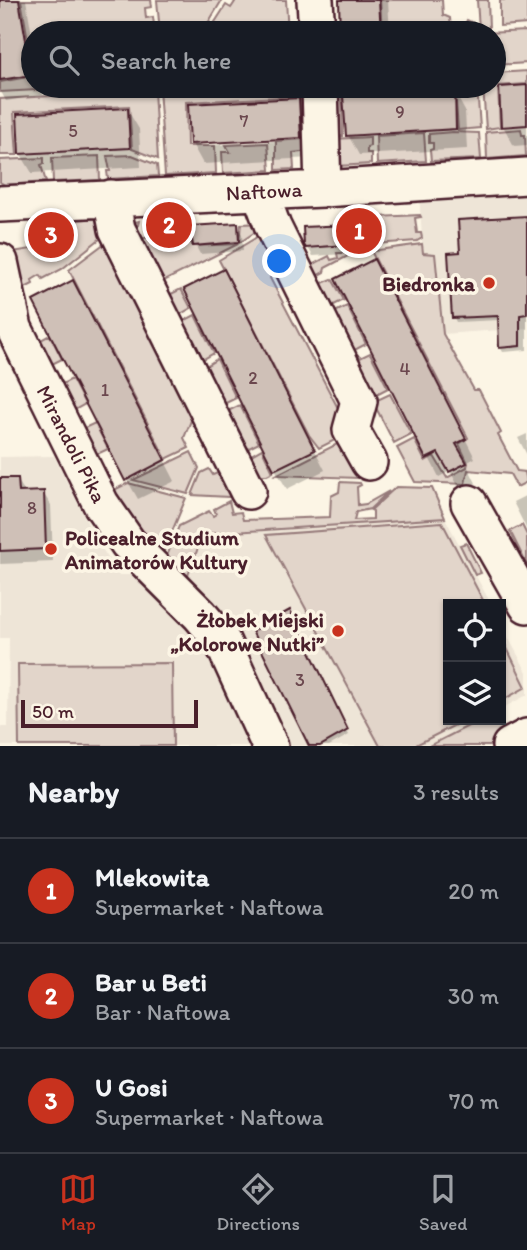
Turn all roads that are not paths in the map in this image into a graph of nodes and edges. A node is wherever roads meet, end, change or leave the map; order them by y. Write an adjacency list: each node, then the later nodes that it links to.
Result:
1 (315, 0): 2 (street)
2 (316, 21)
3 (320, 98): 5 (street)
4 (527, 176): 5 (street, Naftowa)
5 (323, 189): 6 (street, Naftowa)
6 (260, 192): 7 (street, Naftowa); 10 (street)
7 (111, 198): 8 (street, Naftowa); 11 (street)
8 (0, 204)
9 (0, 262): 15 (street, Mirandoli Pika)
10 (369, 462)
11 (248, 491)
12 (469, 503): 13 (street)
13 (527, 605)
14 (527, 737): 16 (street)
15 (270, 746)
16 (510, 746)

